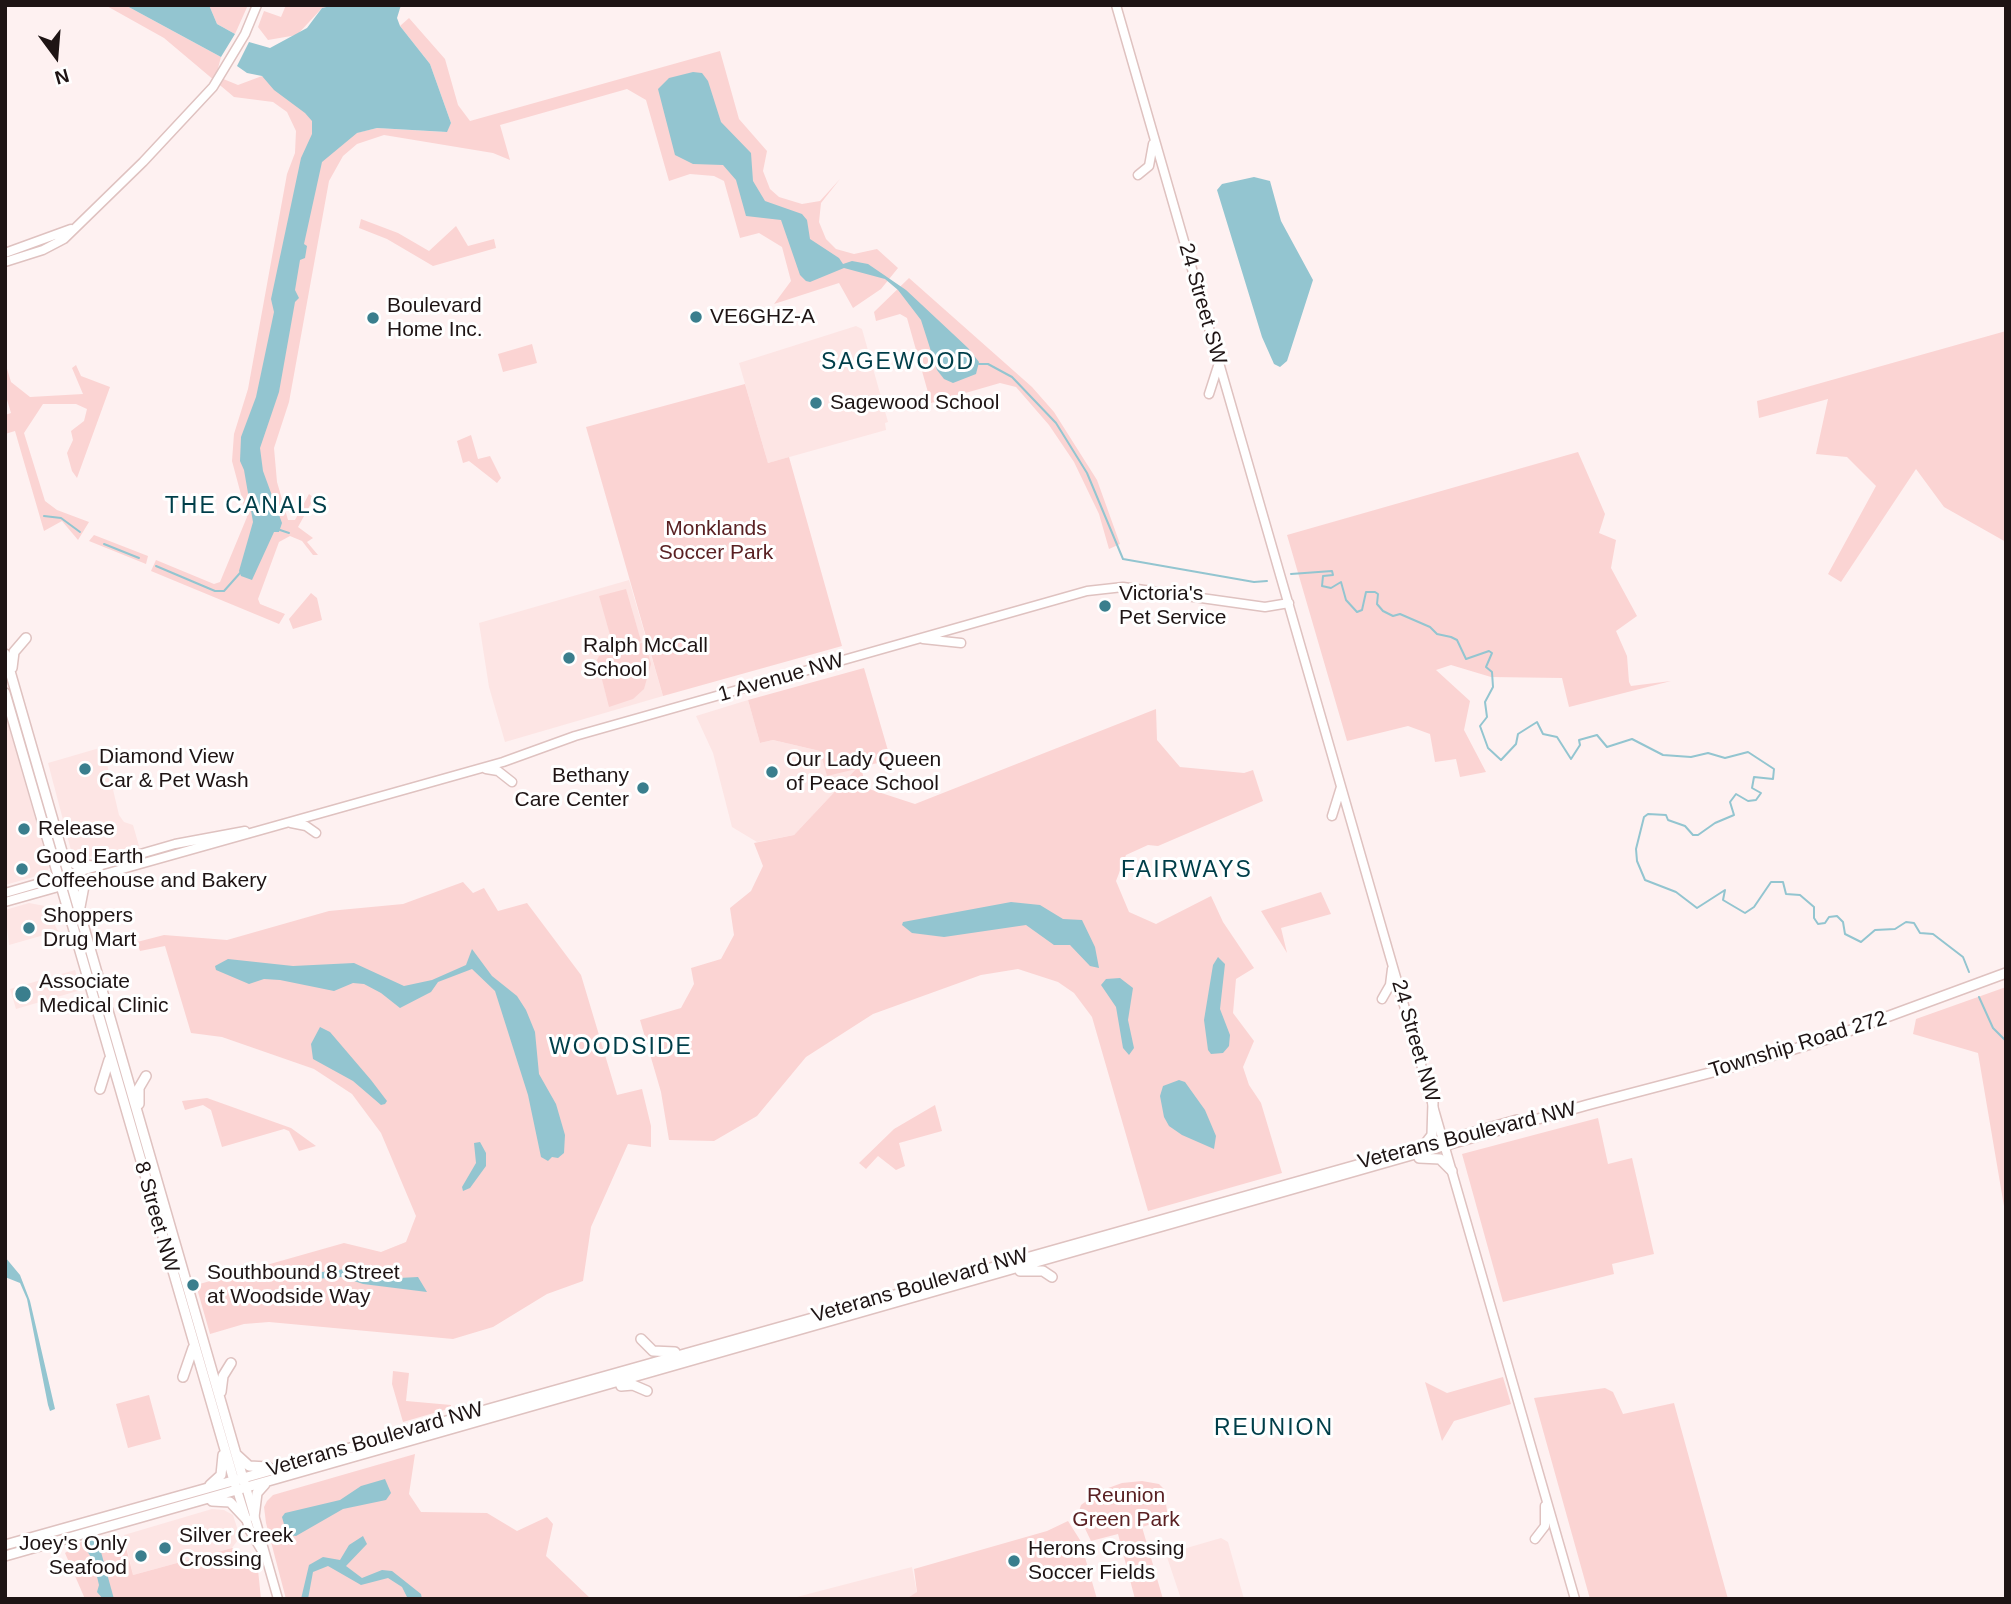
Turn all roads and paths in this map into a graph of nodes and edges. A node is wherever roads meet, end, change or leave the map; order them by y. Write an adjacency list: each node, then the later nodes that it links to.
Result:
1 (257, 5): 5 (street)
2 (1116, 5): 3 (street, 24 Street SW)
3 (1154, 138): 4 (street); 8 (street, 24 Street SW)
4 (1138, 175)
5 (74, 228): 6 (street); 7 (street)
6 (5, 253)
7 (5, 262)
8 (1219, 363): 9 (street); 10 (street, 24 Street SW)
9 (1209, 394)
10 (1289, 603): 12 (street, 1 Avenue NW); 19 (street, 24 Street NW)
11 (26, 638): 15 (main road)
12 (917, 639): 13 (street); 17 (street, 1 Avenue NW)
13 (961, 643)
14 (5, 654): 15 (main road, 8 Street NW)
15 (12, 677): 23 (main road, 8 Street NW)
16 (5, 693): 26 (main road, 8 Street NW)
17 (479, 768): 18 (street); 21 (street, 1 Avenue NW)
18 (512, 782)
19 (1341, 784): 20 (street); 30 (street, 24 Street NW)
20 (1332, 816)
21 (284, 824): 22 (street); 24 (street, 1 Avenue NW)
22 (316, 833)
23 (58, 839): 24 (main road); 25 (main road, 8 Street NW)
24 (99, 871): 25 (street, 1 Avenue NW); 29 (main road)
25 (70, 879): 26 (street, 1 Avenue NW); 29 (main road, 8 Street NW)
26 (60, 882): 27 (street, 1 Avenue NW); 28 (street, 1 Avenue NW); 33 (main road, 8 Street NW)
27 (5, 893)
28 (5, 902)
29 (80, 912): 38 (main road, 8 Street NW)
30 (1393, 963): 32 (street); 36 (street, 24 Street NW)
31 (2006, 973): 37 (main road, Township Road 272)
32 (1382, 999)
33 (110, 1054): 35 (main road); 46 (main road, 8 Street NW)
34 (146, 1076): 38 (main road)
35 (100, 1089)
36 (1433, 1102): 39 (street, 24 Street NW); 40 (main road)
37 (1587, 1105): 39 (main road, Veterans Boulevard NW)
38 (139, 1116): 52 (main road, 8 Street NW)
39 (1444, 1143): 40 (main road, Veterans Boulevard NW); 41 (main road, Veterans Boulevard NW); 42 (street, 24 Street NW)
40 (1424, 1145): 47 (main road, Veterans Boulevard NW)
41 (1396, 1160): 42 (main road); 43 (main road, Veterans Boulevard NW)
42 (1452, 1171): 58 (street, 24 Street NW)
43 (998, 1273): 44 (main road); 50 (main road, Veterans Boulevard NW)
44 (1052, 1277)
45 (641, 1339): 47 (main road)
46 (193, 1343): 49 (main road); 53 (main road, 8 Street NW)
47 (691, 1351): 55 (main road, Veterans Boulevard NW)
48 (231, 1363): 52 (main road)
49 (183, 1377)
50 (601, 1387): 51 (main road); 56 (main road, Veterans Boulevard NW)
51 (647, 1391)
52 (221, 1401): 54 (main road, 8 Street NW)
53 (222, 1443): 57 (main road, 8 Street NW); 59 (main road)
54 (236, 1454): 55 (main road); 57 (main road, 8 Street NW)
55 (276, 1468): 57 (main road, Veterans Boulevard NW)
56 (273, 1479): 57 (main road, Veterans Boulevard NW); 61 (main road)
57 (240, 1484): 59 (main road, Veterans Boulevard NW); 60 (main road, Veterans Boulevard NW); 61 (street, 8 Street NW)
58 (1543, 1485): 62 (street); 66 (street, 24 Street NW)
59 (204, 1488): 63 (main road, Veterans Boulevard NW)
60 (196, 1501): 61 (main road); 64 (main road, Veterans Boulevard NW)
61 (250, 1518): 65 (street, 8 Street NW)
62 (1535, 1539)
63 (5, 1545)
64 (9, 1555)
65 (278, 1599)
66 (1575, 1599)

